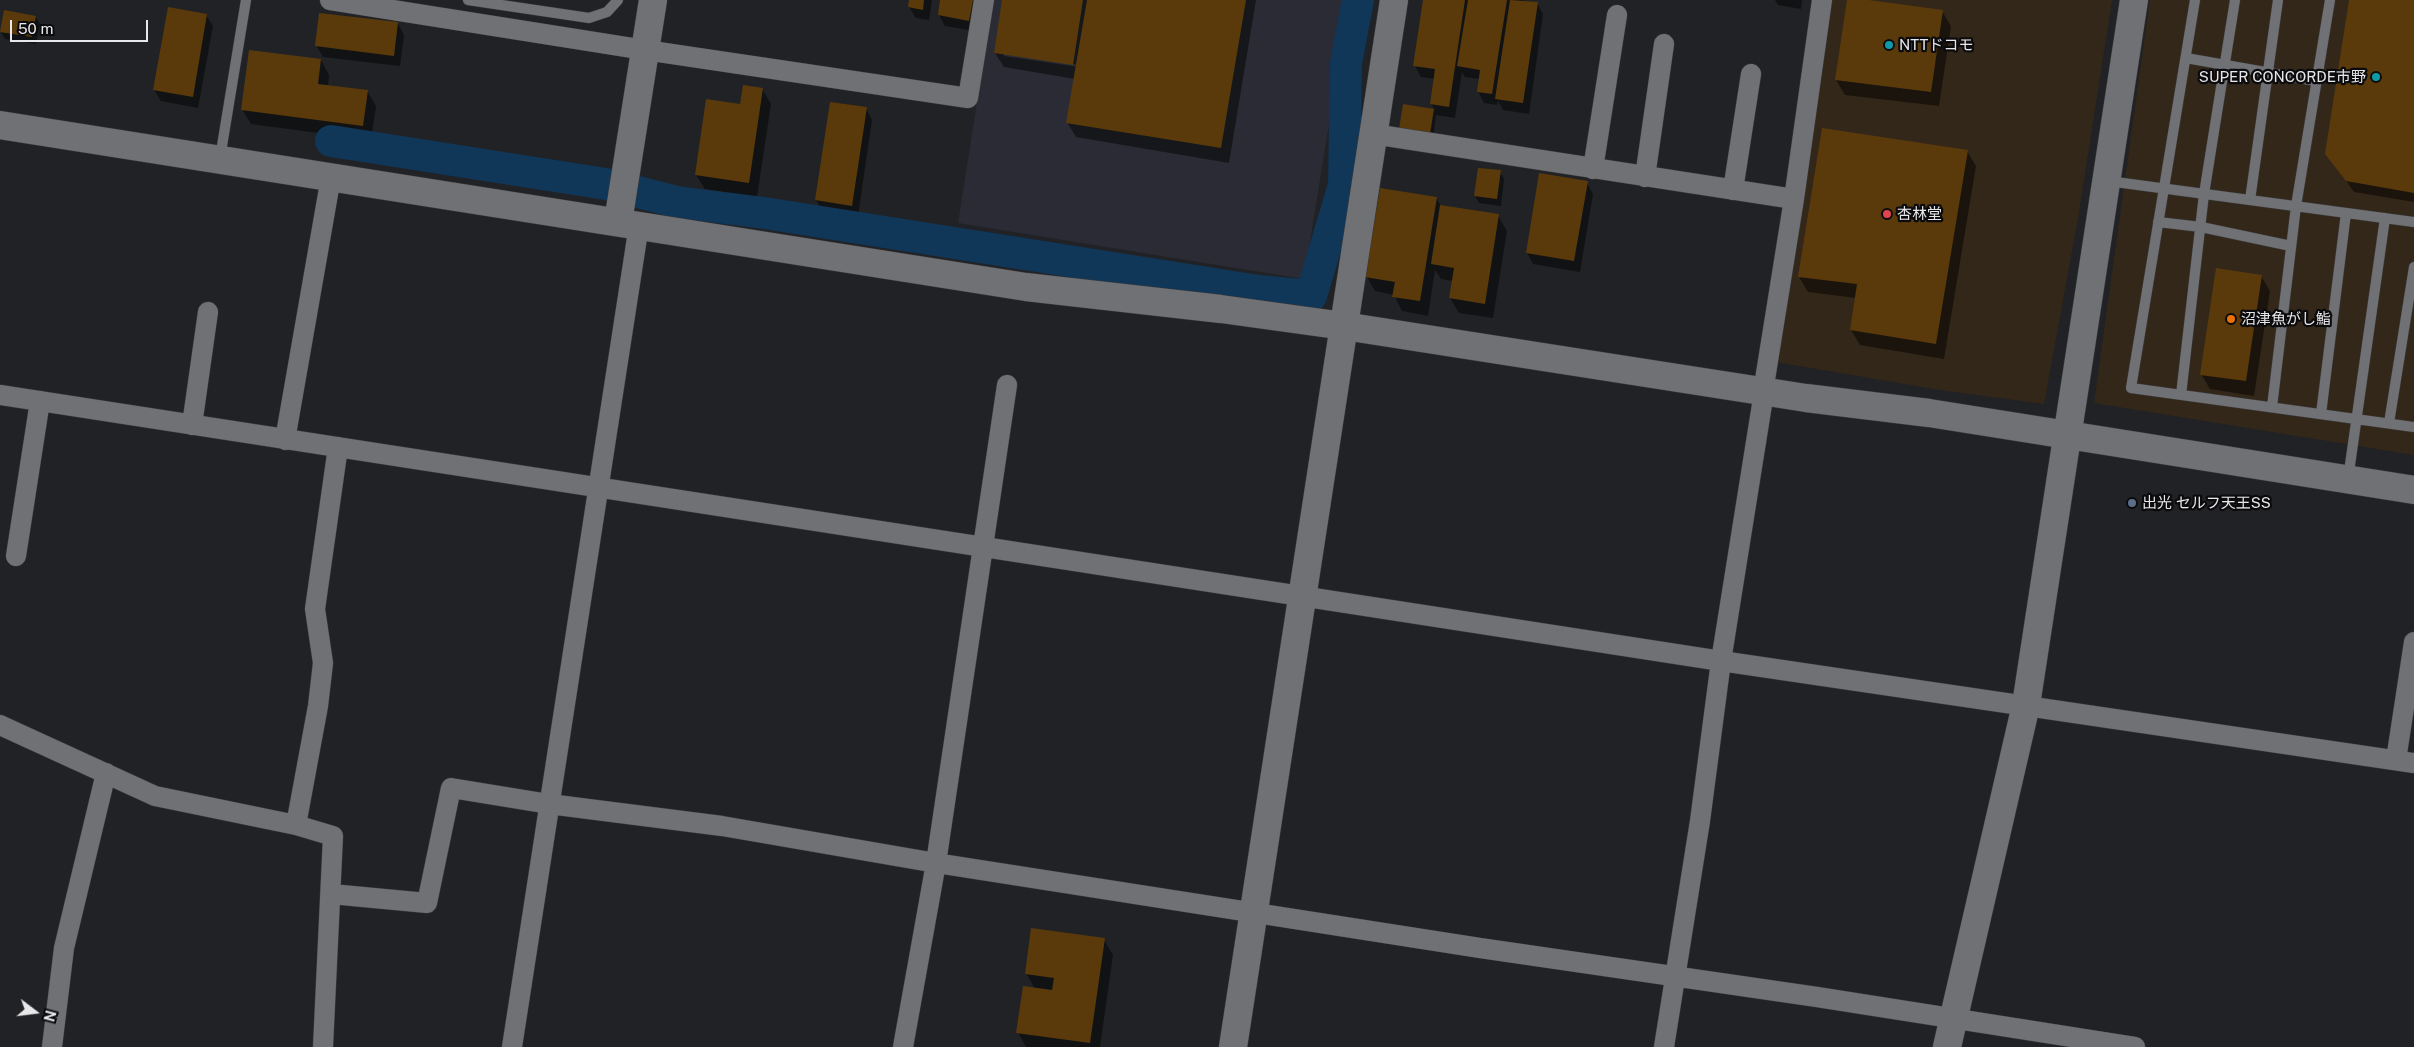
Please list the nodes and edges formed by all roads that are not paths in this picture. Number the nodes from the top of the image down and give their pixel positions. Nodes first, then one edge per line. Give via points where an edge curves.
1 (246, 0) edge
2 (330, 0) edge
3 (469, 0) edge
4 (618, 0) edge
5 (653, 0) edge
6 (984, 0) edge
7 (1394, 0) edge
8 (1822, 0) edge
9 (2134, 0) edge
10 (2195, 0) edge
11 (2234, 0) edge
12 (2278, 0) edge
13 (2330, 0) edge
14 (1618, 15) dead end
15 (1664, 44) dead end
16 (645, 50) junction
17 (2186, 58) junction
18 (2224, 65) junction
19 (2268, 71) junction
20 (1751, 74) dead end
21 (2316, 81) junction
22 (0, 125) edge
23 (1374, 134) junction
24 (219, 160) junction
25 (1593, 168) junction
26 (331, 177) junction
27 (1645, 177) junction
28 (2107, 181) junction
29 (2164, 189) junction
30 (1733, 190) junction
31 (2204, 194) junction
32 (1794, 199) junction
33 (2250, 200) junction
34 (626, 205) junction
35 (2296, 206) junction
36 (2346, 213) junction
37 (2385, 218) junction
38 (2158, 222) junction
39 (2414, 222) edge
40 (2201, 227) junction
41 (2291, 246) junction
42 (2414, 267) edge
43 (208, 312) dead end
44 (1344, 326) junction
45 (1764, 383) junction
46 (1007, 385) dead end
47 (0, 395) edge
48 (2181, 395) junction
49 (40, 401) junction
50 (2272, 407) junction
51 (2321, 414) junction
52 (2357, 419) junction
53 (2389, 423) junction
54 (192, 425) junction
55 (2414, 427) edge
56 (2068, 435) junction
57 (285, 440) junction
58 (338, 447) junction
59 (2348, 479) junction
60 (598, 487) junction
61 (2414, 490) edge
62 (983, 547) junction
63 (16, 556) dead end
64 (1302, 597) junction
65 (2414, 642) edge
66 (1721, 661) junction
67 (2026, 705) junction
68 (0, 724) edge
69 (2405, 761) edge
70 (106, 773) junction
71 (549, 804) junction
72 (296, 825) junction
73 (936, 863) junction
74 (331, 894) junction
75 (1254, 913) junction
76 (1676, 977) junction
77 (1954, 1019) junction
78 (52, 1047) edge
79 (323, 1047) edge
80 (512, 1047) edge
81 (903, 1047) edge
82 (1234, 1047) edge
83 (1664, 1047) edge
84 (1947, 1047) edge
85 (2135, 1047) edge

1 - 24 lane
2 - 16 street
3 - 4 lane via 589,18 607,12
5 - 16 street
6 - 16 street via 968,98
7 - 23 street
8 - 32 street
9 - 28 street
10 - 17 lane
11 - 18 lane
12 - 19 lane
13 - 21 lane
14 - 25 street
15 - 27 street
16 - 34 street
17 - 18 lane
17 - 29 lane
18 - 19 lane
18 - 31 lane
19 - 21 lane
19 - 33 lane
20 - 30 street
21 - 35 lane
22 - 24 street
23 - 25 street
23 - 44 street
24 - 26 street
25 - 27 street
26 - 34 street
26 - 57 street
27 - 30 street
28 - 29 lane
28 - 56 street
29 - 31 lane
29 - 38 lane
30 - 32 street
31 - 33 lane
31 - 40 lane
32 - 45 street
33 - 35 lane
34 - 44 street via 1026,287
34 - 60 street
35 - 36 lane
35 - 41 lane
36 - 37 lane
36 - 51 lane
37 - 39 lane
37 - 52 lane
38 - 40 lane
38 - 48 lane via 2131,388
40 - 41 lane
40 - 48 lane
41 - 50 lane
42 - 53 lane
43 - 54 street
44 - 45 street
44 - 64 street
45 - 56 street
45 - 66 street
46 - 62 street
47 - 49 street
48 - 50 lane
49 - 54 street
49 - 63 street
50 - 51 lane
51 - 52 lane
52 - 53 lane
52 - 59 lane
53 - 55 lane
54 - 57 street
56 - 59 street
56 - 67 street
57 - 58 street
58 - 60 street
58 - 72 street via 315,609 323,663
59 - 61 street
60 - 62 street
60 - 71 street
62 - 64 street
62 - 73 street
64 - 66 street
64 - 75 street
65 - 69 street
66 - 67 street
66 - 76 street
67 - 69 street
67 - 77 street
68 - 70 street
70 - 72 street via 155,796
70 - 78 street via 64,948
71 - 73 street via 722,826
71 - 74 street via 451,788 427,903
71 - 80 street
72 - 74 street via 333,836
73 - 75 street
73 - 81 street
74 - 79 street
75 - 76 street
75 - 82 street
76 - 77 street
76 - 83 street
77 - 84 street
77 - 85 street

